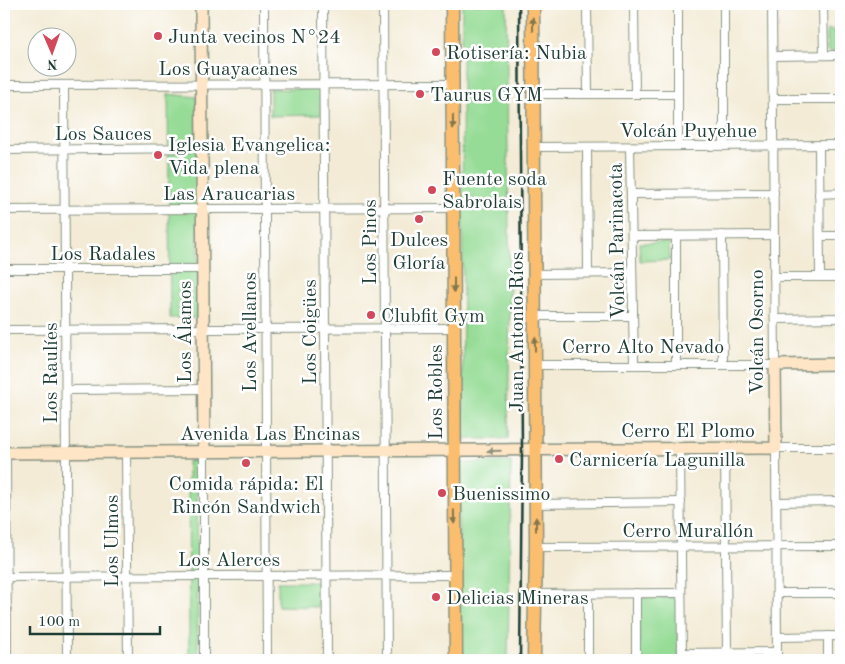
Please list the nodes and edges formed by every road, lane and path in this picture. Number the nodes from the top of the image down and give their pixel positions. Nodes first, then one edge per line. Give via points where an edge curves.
1 (201, 4) edge
2 (264, 4) edge
3 (323, 4) edge
4 (383, 4) edge
5 (452, 4) edge
6 (533, 4) edge
7 (587, 4) edge
8 (634, 4) edge
9 (678, 4) edge
10 (724, 4) edge
11 (772, 4) edge
12 (823, 4) edge
13 (841, 55) edge
14 (773, 56) junction
15 (824, 56) junction
16 (264, 84) junction
17 (323, 84) junction
18 (384, 84) junction
19 (452, 84) junction
20 (4, 85) edge
21 (64, 85) junction
22 (201, 85) junction
23 (534, 94) junction
24 (588, 94) junction
25 (635, 94) junction
26 (678, 94) junction
27 (773, 99) junction
28 (841, 99) edge
29 (678, 146) junction
30 (724, 146) junction
31 (773, 146) junction
32 (819, 146) junction
33 (841, 146) edge
34 (534, 147) junction
35 (587, 147) junction
36 (630, 147) junction
37 (202, 148) junction
38 (64, 149) junction
39 (4, 150) edge
40 (774, 193) junction
41 (631, 194) junction
42 (820, 194) junction
43 (841, 194) edge
44 (324, 208) junction
45 (385, 208) junction
46 (454, 208) junction
47 (202, 209) junction
48 (265, 209) junction
49 (4, 210) edge
50 (65, 210) junction
51 (722, 235) junction
52 (774, 235) junction
53 (632, 236) junction
54 (676, 236) junction
55 (820, 236) junction
56 (841, 236) edge
57 (203, 268) junction
58 (4, 269) edge
59 (65, 269) junction
60 (588, 273) junction
61 (632, 273) junction
62 (535, 274) junction
63 (774, 277) junction
64 (820, 277) junction
65 (841, 277) edge
66 (534, 316) junction
67 (633, 316) junction
68 (841, 318) edge
69 (775, 319) junction
70 (325, 328) junction
71 (386, 328) junction
72 (454, 328) junction
73 (203, 329) junction
74 (265, 329) junction
75 (4, 330) edge
76 (66, 330) junction
77 (841, 364) edge
78 (535, 365) junction
79 (634, 365) junction
80 (676, 365) junction
81 (723, 365) junction
82 (775, 365) junction
83 (204, 389) junction
84 (66, 390) junction
85 (776, 448) junction
86 (841, 448) edge
87 (680, 449) junction
88 (725, 449) junction
89 (536, 450) junction
90 (453, 451) junction
91 (66, 452) junction
92 (126, 452) junction
93 (204, 452) junction
94 (266, 452) junction
95 (326, 452) junction
96 (386, 452) junction
97 (5, 453) edge
98 (841, 501) edge
99 (681, 502) junction
100 (776, 502) junction
101 (536, 504) junction
102 (726, 546) junction
103 (776, 546) junction
104 (841, 546) edge
105 (536, 547) junction
106 (681, 547) junction
107 (326, 575) junction
108 (387, 575) junction
109 (455, 575) junction
110 (66, 576) junction
111 (127, 576) junction
112 (204, 576) junction
113 (266, 576) junction
114 (5, 577) edge
115 (681, 593) junction
116 (776, 593) junction
117 (841, 593) edge
118 (535, 594) junction
119 (588, 594) junction
120 (636, 594) junction
121 (828, 636) junction
122 (841, 636) edge
123 (777, 637) junction
124 (727, 652) junction
125 (682, 656) edge
126 (777, 656) edge
127 (7, 660) edge
128 (67, 660) edge
129 (128, 660) edge
130 (204, 660) edge
131 (267, 660) edge
132 (327, 660) edge
133 (388, 660) edge
134 (456, 660) edge
135 (534, 660) edge
136 (588, 660) edge
137 (636, 660) edge
138 (828, 660) edge

1 - 22 street, Los Álamos
2 - 16 street, Los Avellanos
3 - 17 street, Los Coigües
4 - 18 street, Los Pinos
5 - 19 main road, Los Robles
23 -> 6 main road, Juan Antonio Ríos
7 - 24 street
8 - 25 street
9 - 26 street
10 - 30 street
11 - 14 street, Volcán Osorno
12 - 15 street
13 - 15 street
14 - 15 street
14 - 27 street, Volcán Osorno
16 - 17 street, Los Guayacanes
16 - 22 street, Los Guayacanes
16 - 48 street, Los Avellanos
17 - 18 street, Los Guayacanes
17 - 44 street, Los Coigües
18 - 19 street, Los Guayacanes
18 - 45 street, Los Pinos
19 -> 46 main road, Los Robles
20 - 21 street, Los Guayacanes
21 - 22 street, Los Guayacanes
21 - 38 street, Los Raulíes
22 - 37 street, Los Álamos
23 - 24 street
23 - 34 main road, Juan Antonio Ríos
24 - 25 street
25 - 26 street
26 - 29 street
27 - 28 street
27 - 31 street, Volcán Osorno
29 - 30 street, Volcán Puyehue
29 - 36 street, Volcán Puyehue
30 - 31 street, Volcán Puyehue
31 - 32 street, Volcán Puyehue
31 - 40 street, Volcán Osorno
32 - 33 street, Volcán Puyehue
32 - 42 street
34 - 35 street, Volcán Puyehue
34 - 62 main road, Juan Antonio Ríos
35 - 36 street, Volcán Puyehue
35 - 60 street
36 - 41 street, Volcán Parinacota
37 - 38 street, Los Sauces
37 - 47 street, Los Álamos
38 - 39 street, Los Sauces
38 - 50 street, Los Raulíes
40 - 41 street
40 - 52 street, Volcán Osorno
41 - 53 street, Volcán Parinacota
42 - 43 street
42 - 55 street
44 - 45 street, Las Araucarias
44 - 48 street, Las Araucarias
44 - 70 street, Los Coigües
45 - 46 street, Las Araucarias
45 - 71 street, Los Pinos
46 -> 72 main road, Los Robles
47 - 48 street, Las Araucarias
47 - 50 street, Las Araucarias
47 - 57 street, Los Álamos
48 - 74 street, Los Avellanos
49 - 50 street, Las Araucarias
50 - 59 street, Los Raulíes
51 - 52 street
51 - 54 street
51 - 81 street
52 - 63 street, Volcán Osorno
53 - 54 street
53 - 61 street, Volcán Parinacota
54 - 80 street
55 - 56 street
55 - 64 street
57 - 59 street, Los Radales
57 - 73 street, Los Álamos
58 - 59 street, Los Radales
59 - 76 street, Los Raulíes
60 - 61 street
60 - 62 street
61 - 67 street, Volcán Parinacota
62 - 66 main road, Juan Antonio Ríos
63 - 64 street
63 - 69 street, Volcán Osorno
64 - 65 street
66 - 67 street
78 -> 66 main road, Juan Antonio Ríos
67 - 79 street, Volcán Parinacota
68 - 69 street
69 - 82 street, Volcán Osorno
70 - 71 street
70 - 74 street
70 - 95 street, Los Coigües
71 - 72 street
71 - 96 street, Los Pinos
72 - 90 main road, Los Robles
73 - 74 street
73 - 76 street
73 - 83 street, Los Álamos
74 - 94 street, Los Avellanos
75 - 76 street
76 - 84 street, Los Raulíes
77 - 82 street, Cerro Alto Nevado
78 - 79 street, Cerro Alto Nevado
78 - 89 main road, Juan Antonio Ríos
79 - 80 street, Cerro Alto Nevado
80 - 81 street, Cerro Alto Nevado
81 - 82 street, Cerro Alto Nevado
82 - 85 street, Volcán Osorno
83 - 84 street
83 - 93 street, Los Álamos
84 - 91 street, Los Raulíes
85 - 86 street, Cerro El Plomo
85 - 88 street, Cerro El Plomo
85 - 100 street, Volcán Osorno
87 - 88 street, Cerro El Plomo
87 - 89 street, Cerro El Plomo
87 - 99 street
88 - 102 street
89 -> 90 street, Avenida Las Encinas
89 - 101 main road, Juan Antonio Ríos
90 - 96 street, Avenida Las Encinas
90 -> 109 main road, Los Robles
91 - 92 street, Avenida Las Encinas
91 - 97 street, Avenida Las Encinas
91 - 110 street, Los Raulíes
92 - 93 street, Avenida Las Encinas
92 - 111 street, Los Ulmos
93 - 94 street, Avenida Las Encinas
93 - 112 street, Los Álamos
94 - 95 street, Avenida Las Encinas
94 - 113 street, Los Avellanos
95 - 96 street, Avenida Las Encinas
95 - 107 street, Los Coigües
96 - 108 street, Los Pinos
97 - 114 street
98 - 100 street
99 - 101 street
99 - 106 street
100 - 103 street, Volcán Osorno
105 -> 101 main road, Juan Antonio Ríos
102 - 103 street, Cerro Murallón
102 - 106 street, Cerro Murallón
102 - 124 street
103 - 104 street, Cerro Murallón
103 - 116 street, Volcán Osorno
105 - 106 street, Cerro Murallón
105 - 118 main road, Juan Antonio Ríos
106 - 115 street
107 - 108 street, Los Alerces
107 - 113 street, Los Alerces
107 - 132 street, Los Coigües
108 - 109 street, Los Alerces
108 - 133 street, Los Pinos
109 - 134 main road, Los Robles
110 - 111 street, Los Alerces
110 - 114 street, Los Alerces
110 - 128 street, Los Raulíes
111 - 112 street, Los Alerces
111 - 129 street, Los Ulmos
112 - 113 street, Los Alerces
112 - 130 street, Los Álamos
113 - 131 street, Los Avellanos
114 - 127 street
115 - 120 street
115 - 125 street
116 - 117 street
116 - 123 street, Volcán Osorno
118 - 119 street
118 - 135 main road, Juan Antonio Ríos
119 - 120 street
119 - 136 street
120 - 137 street
121 - 122 street
121 - 123 street
121 - 138 street
123 - 126 street, Volcán Osorno
124 - 125 street
124 - 126 street

